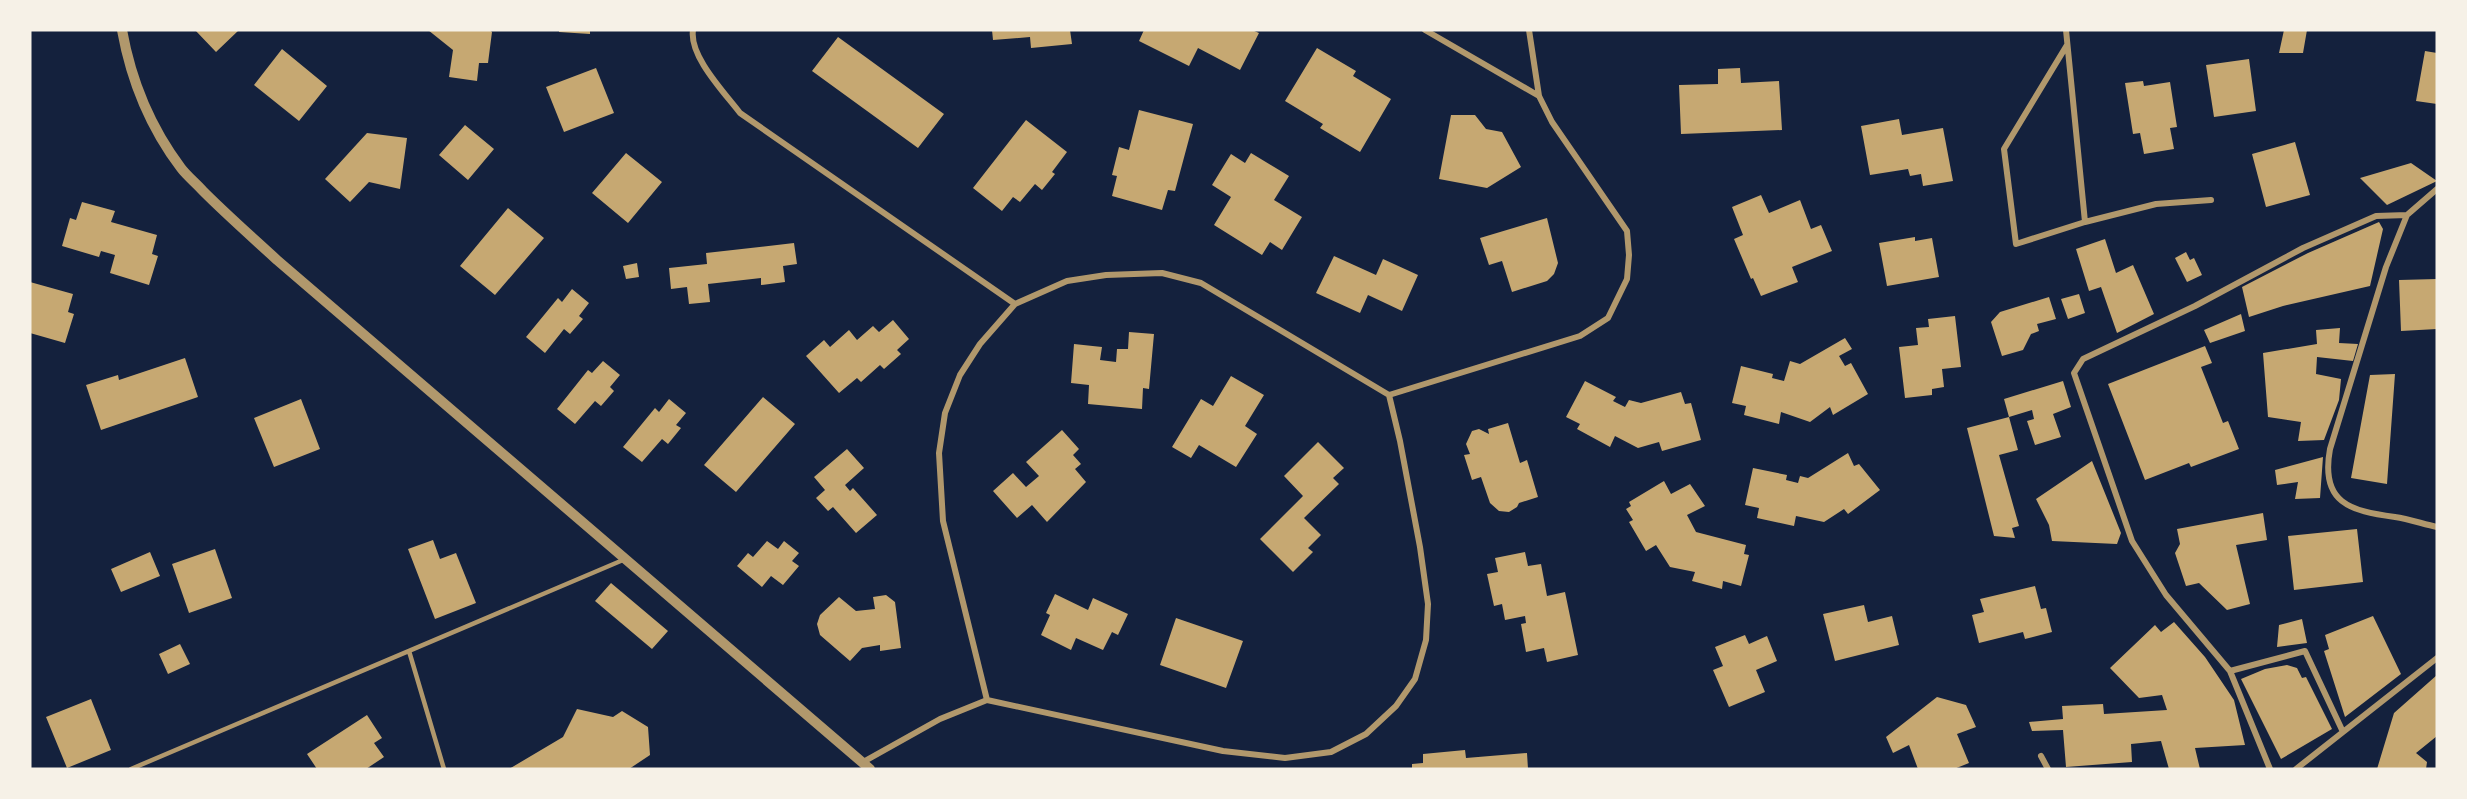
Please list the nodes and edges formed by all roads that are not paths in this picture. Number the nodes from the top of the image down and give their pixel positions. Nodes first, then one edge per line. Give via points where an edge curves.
1 (122, 30) edge
2 (693, 30) edge
3 (1425, 30) edge
4 (1529, 30) edge
5 (2066, 30) edge
6 (2067, 45) junction
7 (1539, 96) junction
8 (2437, 189) edge
9 (2211, 200) dead end
10 (2407, 215) junction
11 (2085, 222) junction
12 (1015, 303) junction
13 (1389, 395) junction
14 (2437, 527) edge
15 (626, 559) junction
16 (409, 651) junction
17 (2437, 658) edge
18 (2230, 671) junction
19 (987, 700) junction
20 (2343, 732) junction
21 (2041, 756) dead end
22 (867, 766) edge
23 (131, 769) edge
24 (444, 769) edge
25 (2048, 769) edge
26 (2270, 769) edge
27 (2296, 769) edge

1 - 15 street via 140,96 182,169 277,260
2 - 12 street via 691,41 709,73 740,112
3 - 7 street
4 - 7 street
5 - 6 street
6 - 11 street
6 - 11 street via 2004,149 2016,244
7 - 13 street via 1552,122 1627,231 1627,279 1618,300 1608,318 1580,336
8 - 10 street
9 - 11 street via 2156,204
10 - 14 street via 2386,267 2330,449 2328,476 2330,489 2354,509
10 - 18 street via 2376,216 2303,248 2195,306 2083,359 2074,373 2133,541 2166,595
12 - 13 street via 1068,281 1162,273 1201,283
12 - 19 street via 960,375 945,413 939,453 943,521
13 - 19 street via 1420,547 1428,604 1426,640 1415,679 1396,706 1366,734 1331,752 1286,759 1223,751
15 - 16 lane
15 - 22 street
16 - 23 lane
16 - 24 lane
17 - 20 street
18 - 20 street via 2306,651
18 - 26 street
19 - 22 street via 940,720
20 - 27 street
21 - 25 street

